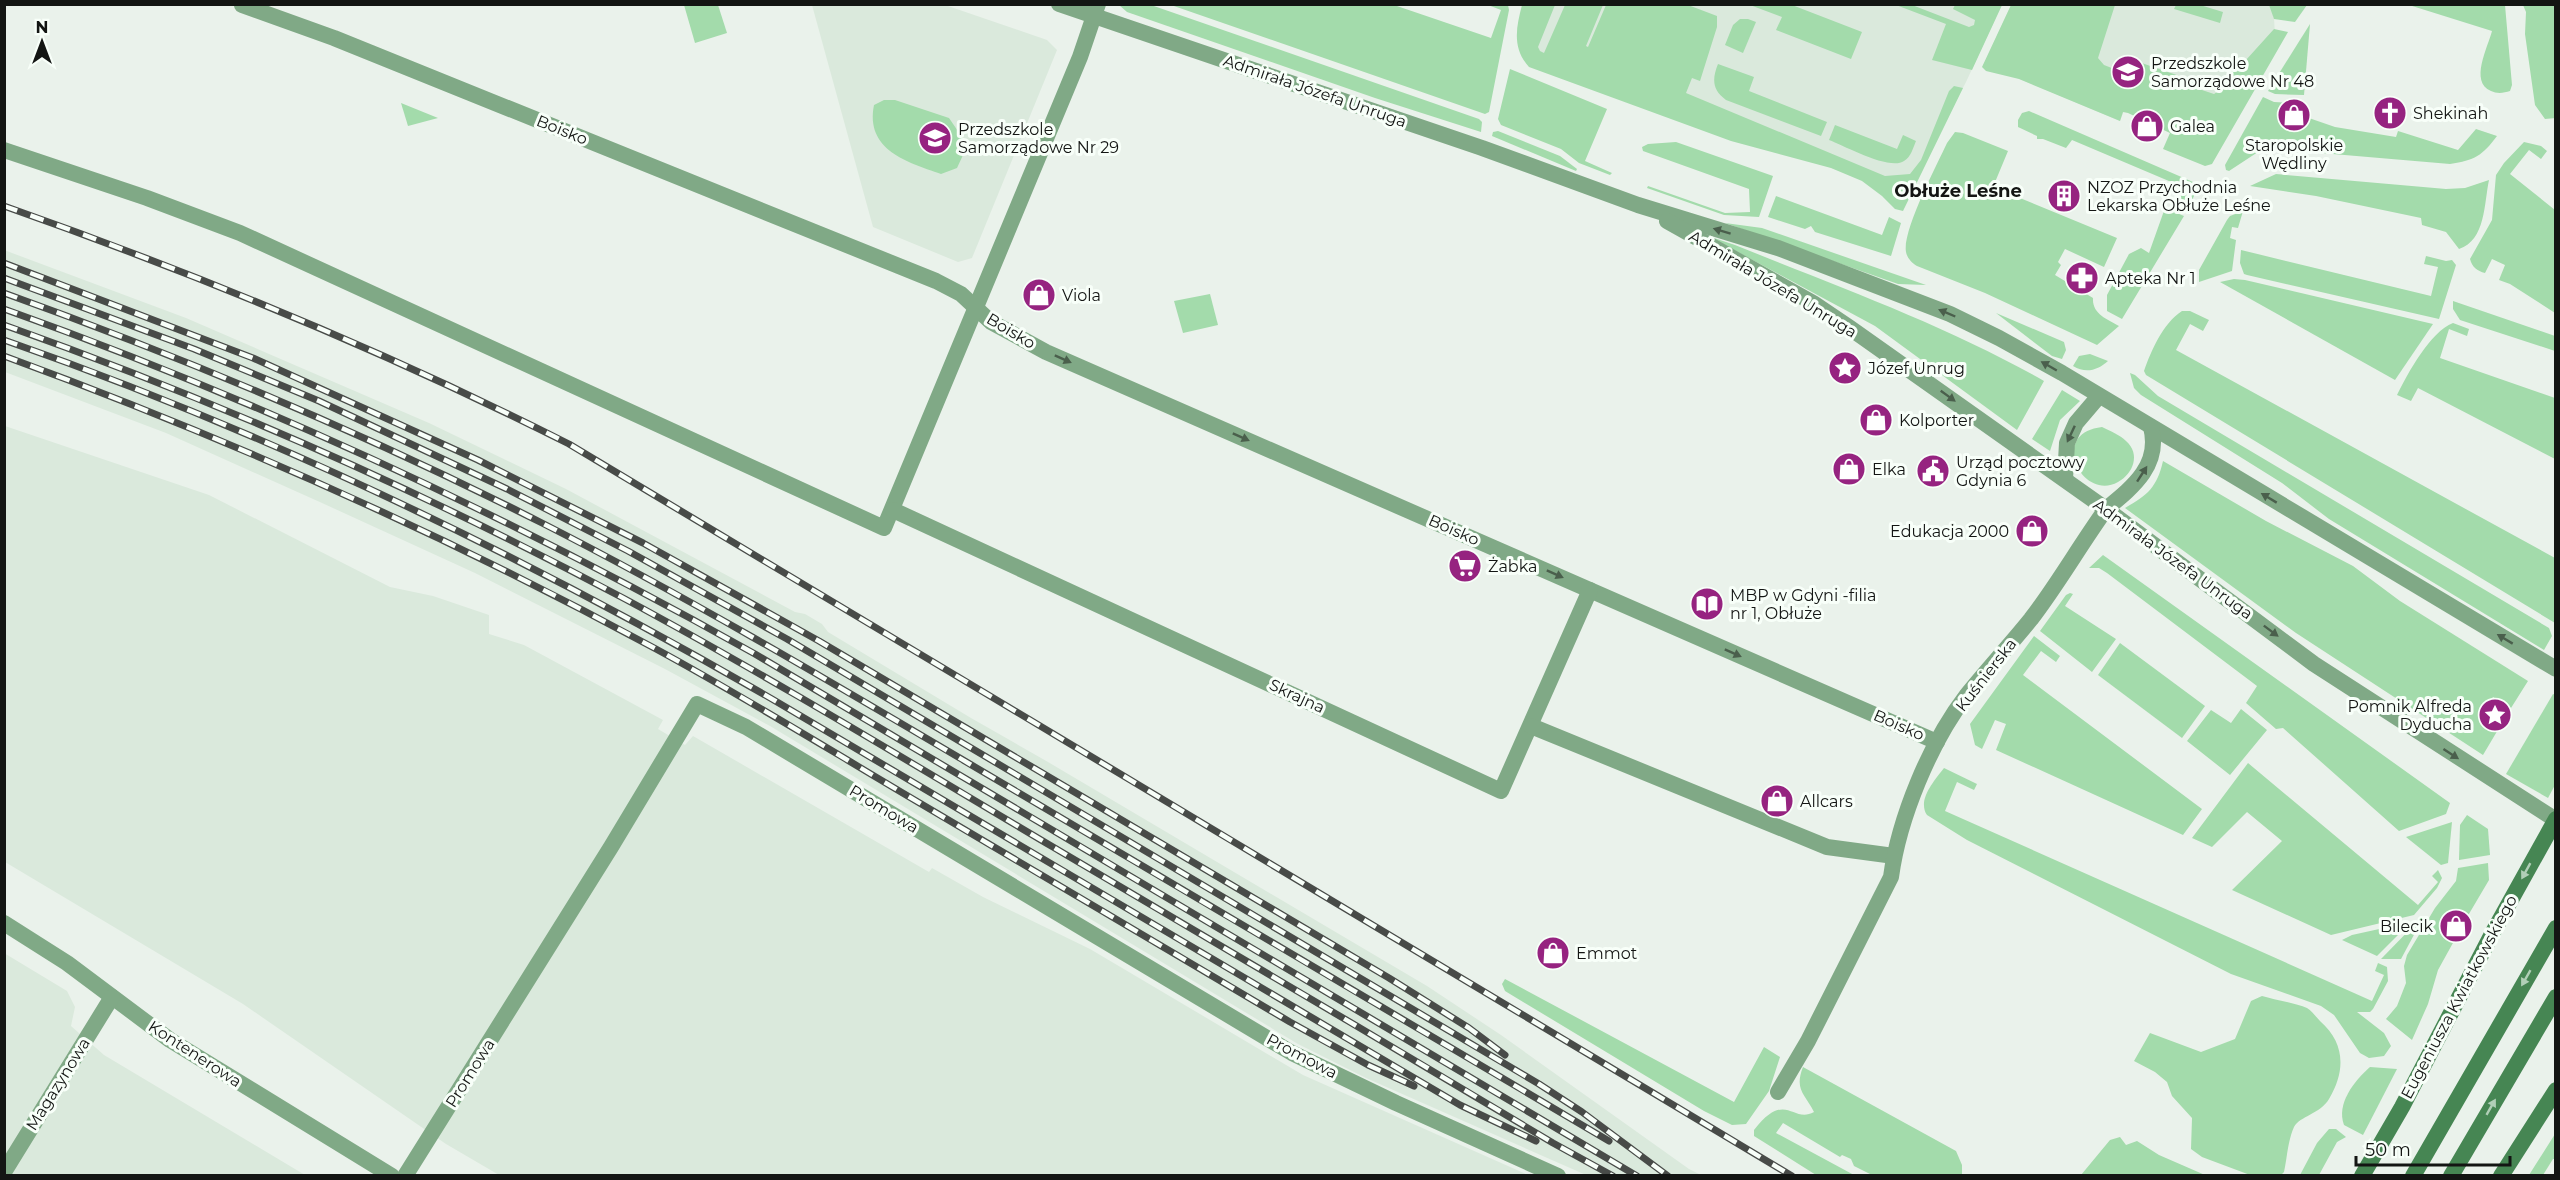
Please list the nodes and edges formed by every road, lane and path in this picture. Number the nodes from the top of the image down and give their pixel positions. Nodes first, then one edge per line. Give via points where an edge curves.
1 (242, 4) edge
2 (1059, 4) edge
3 (1096, 10) edge
4 (4, 150) edge
5 (1638, 205) junction
6 (977, 309) junction
7 (2099, 396) junction
8 (2151, 427) junction
9 (2064, 480) junction
10 (2106, 509) junction
11 (893, 510) junction
12 (1590, 590) junction
13 (2556, 669) edge
14 (1531, 726) junction
15 (1937, 742) junction
16 (2555, 820) edge
17 (1894, 856) junction
18 (4, 923) edge
19 (2556, 927) edge
20 (112, 997) junction
21 (2556, 998) edge
22 (2556, 1090) edge
23 (1778, 1092) dead end
24 (2402, 1107) junction
25 (4, 1172) edge
26 (392, 1176) edge
27 (405, 1176) edge
28 (1558, 1176) edge
29 (2362, 1176) edge
30 (2373, 1176) edge
31 (2413, 1176) edge
32 (2451, 1176) edge
33 (2501, 1176) edge

1 - 6 street, Boisko via 936,280 961,294
2 - 3 street, Admirała Józefa Unruga
3 - 5 street, Admirała Józefa Unruga
3 - 6 street, Boisko
4 - 11 street via 240,233 884,528
7 -> 5 street, Admirała Józefa Unruga via 2000,338 1950,314 1778,248
5 -> 9 street, Admirała Józefa Unruga via 1813,303
6 - 11 street
6 -> 12 street, Boisko via 990,322 1046,352
7 - 8 street, Admirała Józefa Unruga
7 -> 9 street via 2076,423 2067,442
10 -> 8 street via 2143,476 2151,459
13 -> 8 street, Admirała Józefa Unruga
9 - 10 street, Admirała Józefa Unruga
10 - 15 street, Kuśnierska via 2047,596 1965,698
10 -> 16 street, Admirała Józefa Unruga via 2314,664
11 - 14 street, Skrajna via 1502,791
12 - 14 street, Skrajna
12 -> 15 street, Boisko
14 - 17 street via 1827,847
15 - 17 street, Kuśnierska via 1905,816
16 -> 24 main road, Eugeniusza Kwiatkowskiego
17 - 23 street, Kuśnierska via 1891,877 1871,919
18 - 20 street, Kontenerowa
19 -> 31 main road
20 - 25 street, Magazynowa
20 - 26 street, Kontenerowa via 179,1046
32 -> 21 main road
22 - 33 main road
24 - 29 main road, Eugeniusza Kwiatkowskiego
24 - 30 main road
27 - 28 street, Promowa via 697,704 746,727 1292,1053

